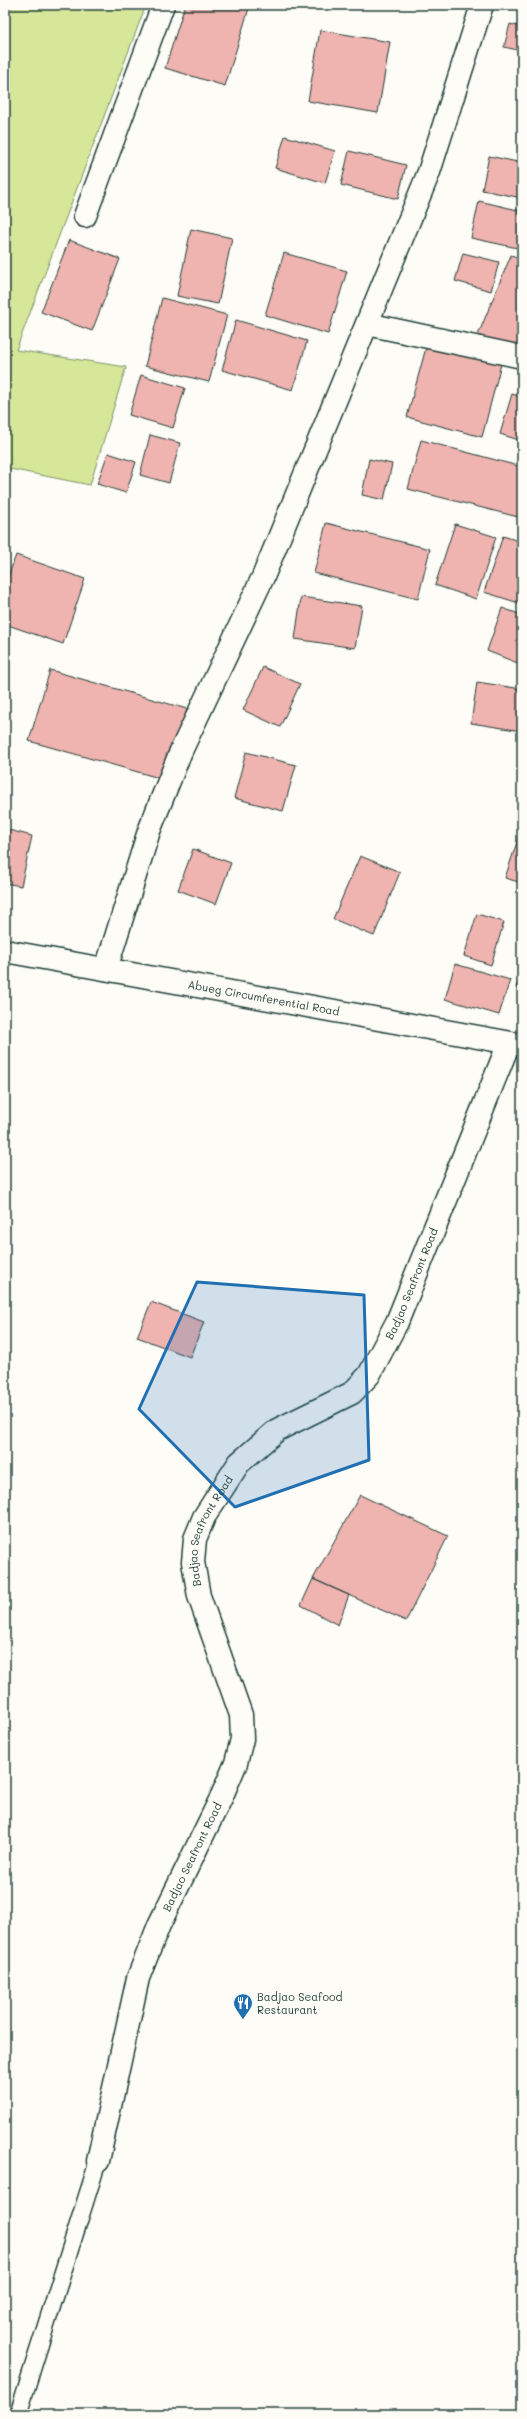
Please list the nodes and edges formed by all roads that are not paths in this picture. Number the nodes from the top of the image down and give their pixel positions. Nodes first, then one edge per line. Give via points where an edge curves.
1 (163, 5) edge
2 (482, 5) edge
3 (85, 216) dead end
4 (367, 324) junction
5 (522, 357) edge
6 (5, 951) edge
7 (106, 969) junction
8 (516, 1044) edge
9 (98, 2161) joint
10 (18, 2414) edge

1 - 3 street
2 - 4 street via 435,157
4 - 5 street
4 - 7 street via 263,577 181,751 149,830
6 - 7 street, Abueg Circumferential Road
7 - 8 street, Abueg Circumferential Road
8 - 9 street, Badjao Seafront Road via 397,1322 369,1375 352,1393 277,1430 239,1463 204,1517 195,1539 193,1562 199,1596 241,1715 242,1739 236,1763 222,1798 159,1925 138,1978
9 - 10 lane

